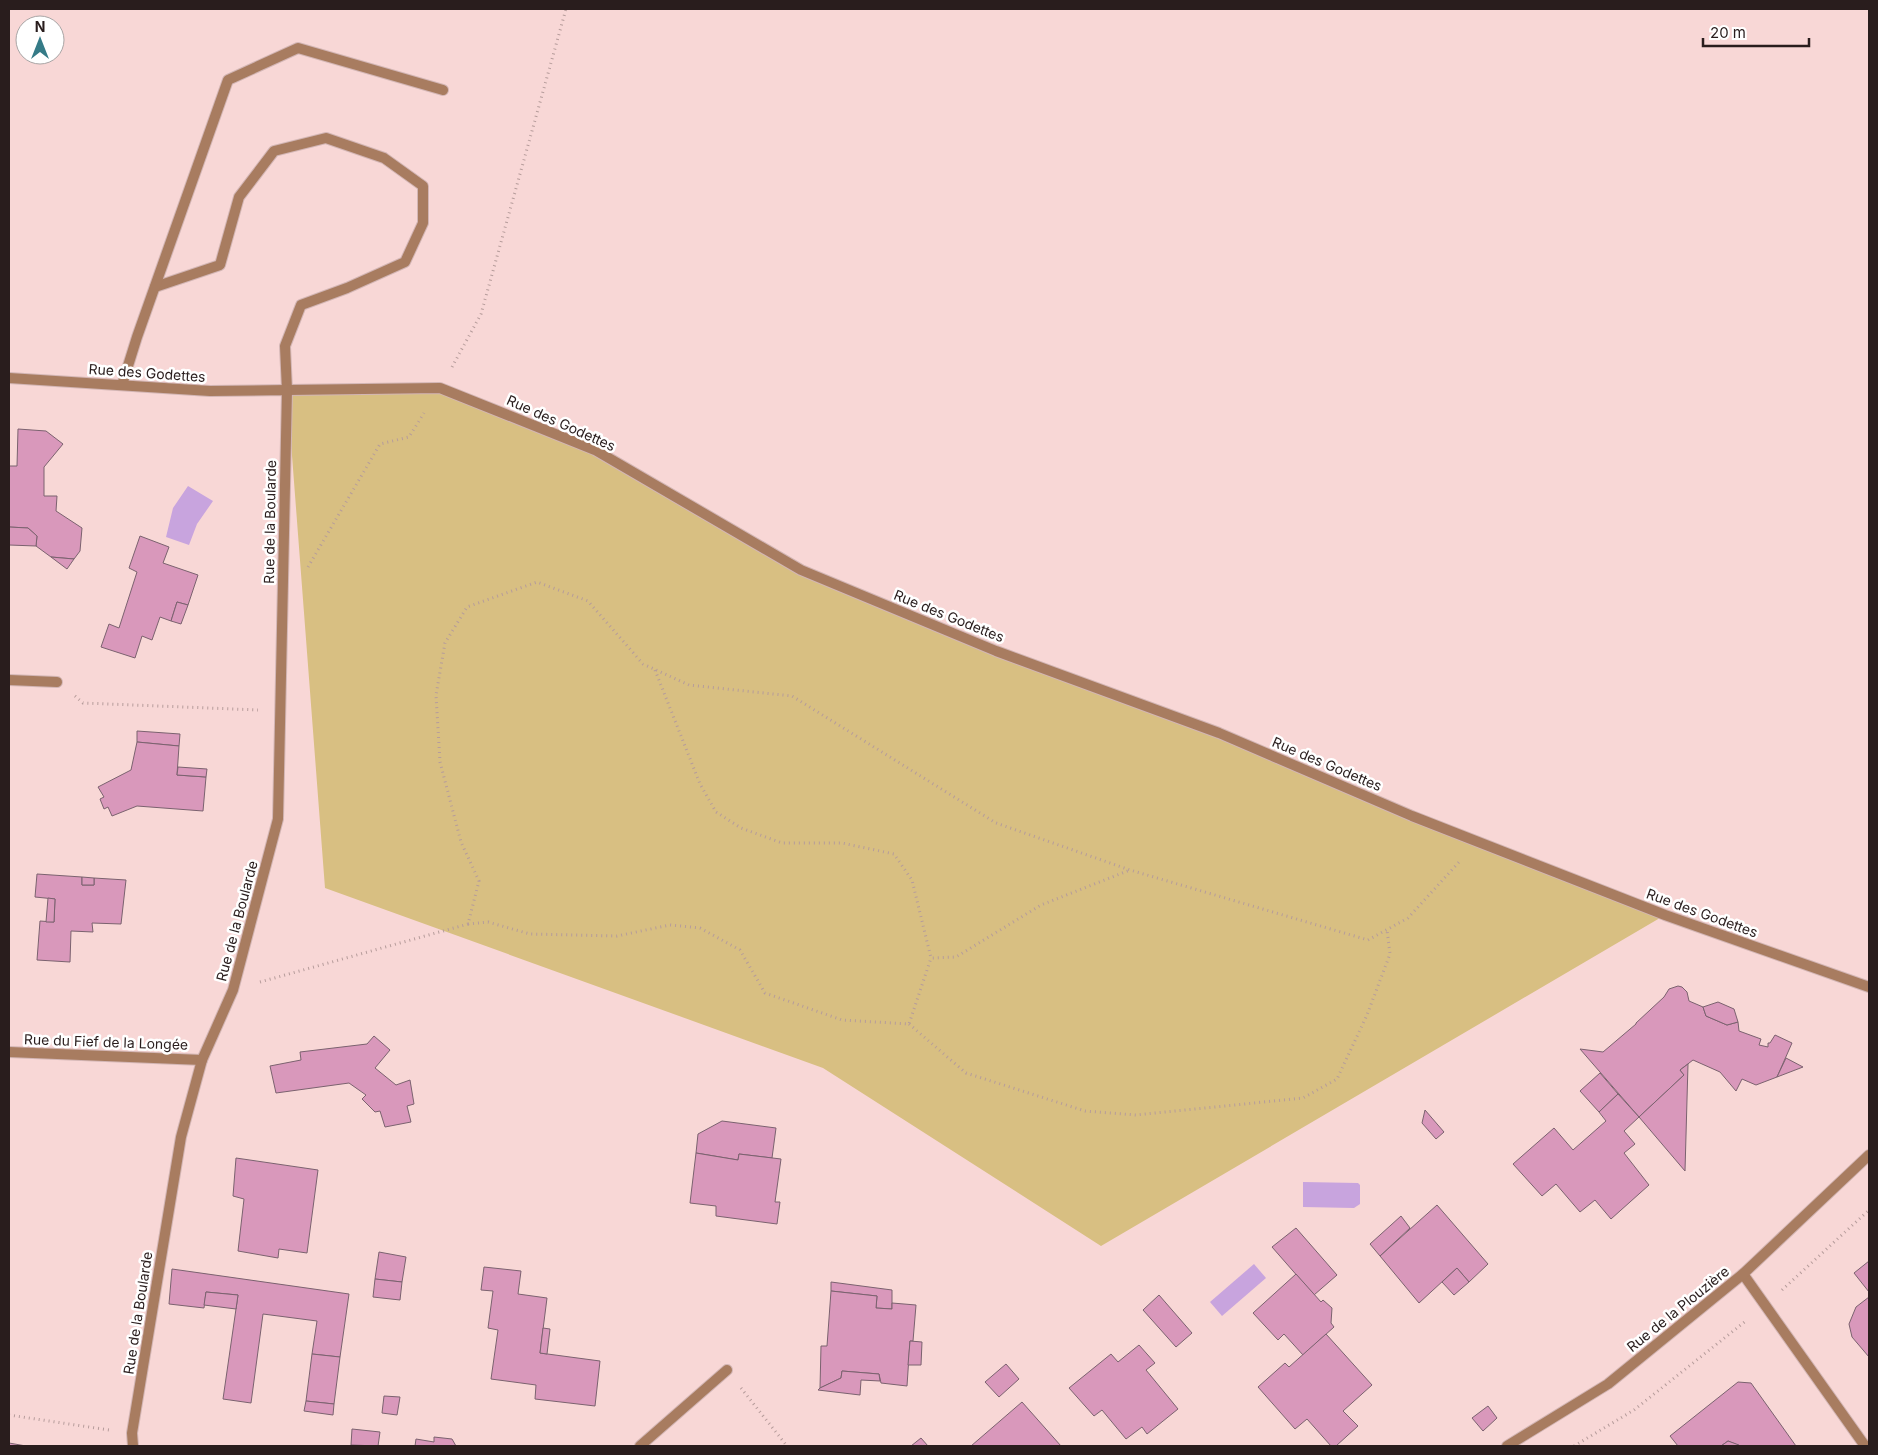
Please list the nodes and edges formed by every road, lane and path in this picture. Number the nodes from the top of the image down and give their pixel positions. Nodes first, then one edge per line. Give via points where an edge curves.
1 (566, 9) edge
2 (443, 90) dead end
3 (155, 287) junction
4 (9, 378) edge
5 (122, 385) junction
6 (440, 388) junction
7 (287, 390) junction
8 (655, 670) junction
9 (9, 680) edge
10 (57, 682) joint
11 (280, 711) junction
12 (1478, 842) junction
13 (1130, 870) junction
14 (468, 924) junction
15 (1387, 930) junction
16 (931, 958) junction
17 (1869, 987) edge
18 (233, 990) junction
19 (909, 1024) junction
20 (9, 1052) edge
21 (202, 1060) junction
22 (1869, 1154) edge
23 (1869, 1162) edge
24 (1850, 1173) junction
25 (1869, 1210) edge
26 (1743, 1274) junction
27 (1766, 1305) junction
28 (727, 1370) joint
29 (9, 1415) edge
30 (132, 1433) junction
31 (133, 1446) edge
32 (640, 1446) edge
33 (787, 1446) edge
34 (1506, 1446) edge
35 (1574, 1446) edge
36 (1865, 1446) edge

1 - 6 path via 481,314
2 - 3 street via 298,48 228,80
3 - 5 street
3 - 7 street, Rue de la Boularde via 220,265 239,198 274,151 326,138 384,158 423,186 423,223 405,262 302,305 285,346
4 - 5 street, Rue des Godettes
5 - 7 street, Rue des Godettes via 210,391
6 - 7 street, Rue des Godettes
6 - 12 street, Rue des Godettes via 595,450 801,570 996,651 1219,733
7 - 11 street, Rue de la Boularde
8 - 13 path via 689,685 792,696 996,823
8 - 14 path via 643,664 588,601 537,582 467,606 444,643 436,695 440,762 461,842 479,881
8 - 16 path via 700,784 716,812 741,828 782,843 842,843 894,854 912,880
9 - 10 street
10 - 11 path via 82,703
11 - 18 street, Rue de la Boularde via 278,819
12 - 15 path via 1408,918
12 - 17 street, Rue des Godettes via 1665,915
13 - 15 path via 1368,940
13 - 16 path via 1041,905 956,957
14 - 18 path
14 - 19 path via 488,922 530,934 617,936 670,925 700,928 740,950 765,993 842,1020
15 - 19 path via 1390,954 1367,1015 1337,1079 1303,1098 1136,1115 1084,1111 966,1074
16 - 19 path
18 - 21 street, Rue de la Boularde
20 - 21 street, Rue du Fief de la Longée
21 - 30 street, Rue de la Boularde via 180,1137
22 - 24 street, Rue de la Plouzière
23 - 24 street, Rue de la Plouzière
24 - 26 street, Rue de la Plouzière
25 - 27 path
26 - 27 street
26 - 34 street, Rue de la Plouzière via 1608,1384
27 - 35 path via 1634,1410
27 - 36 street
28 - 32 street
28 - 33 path
29 - 30 path
30 - 31 street, Rue de la Boularde

